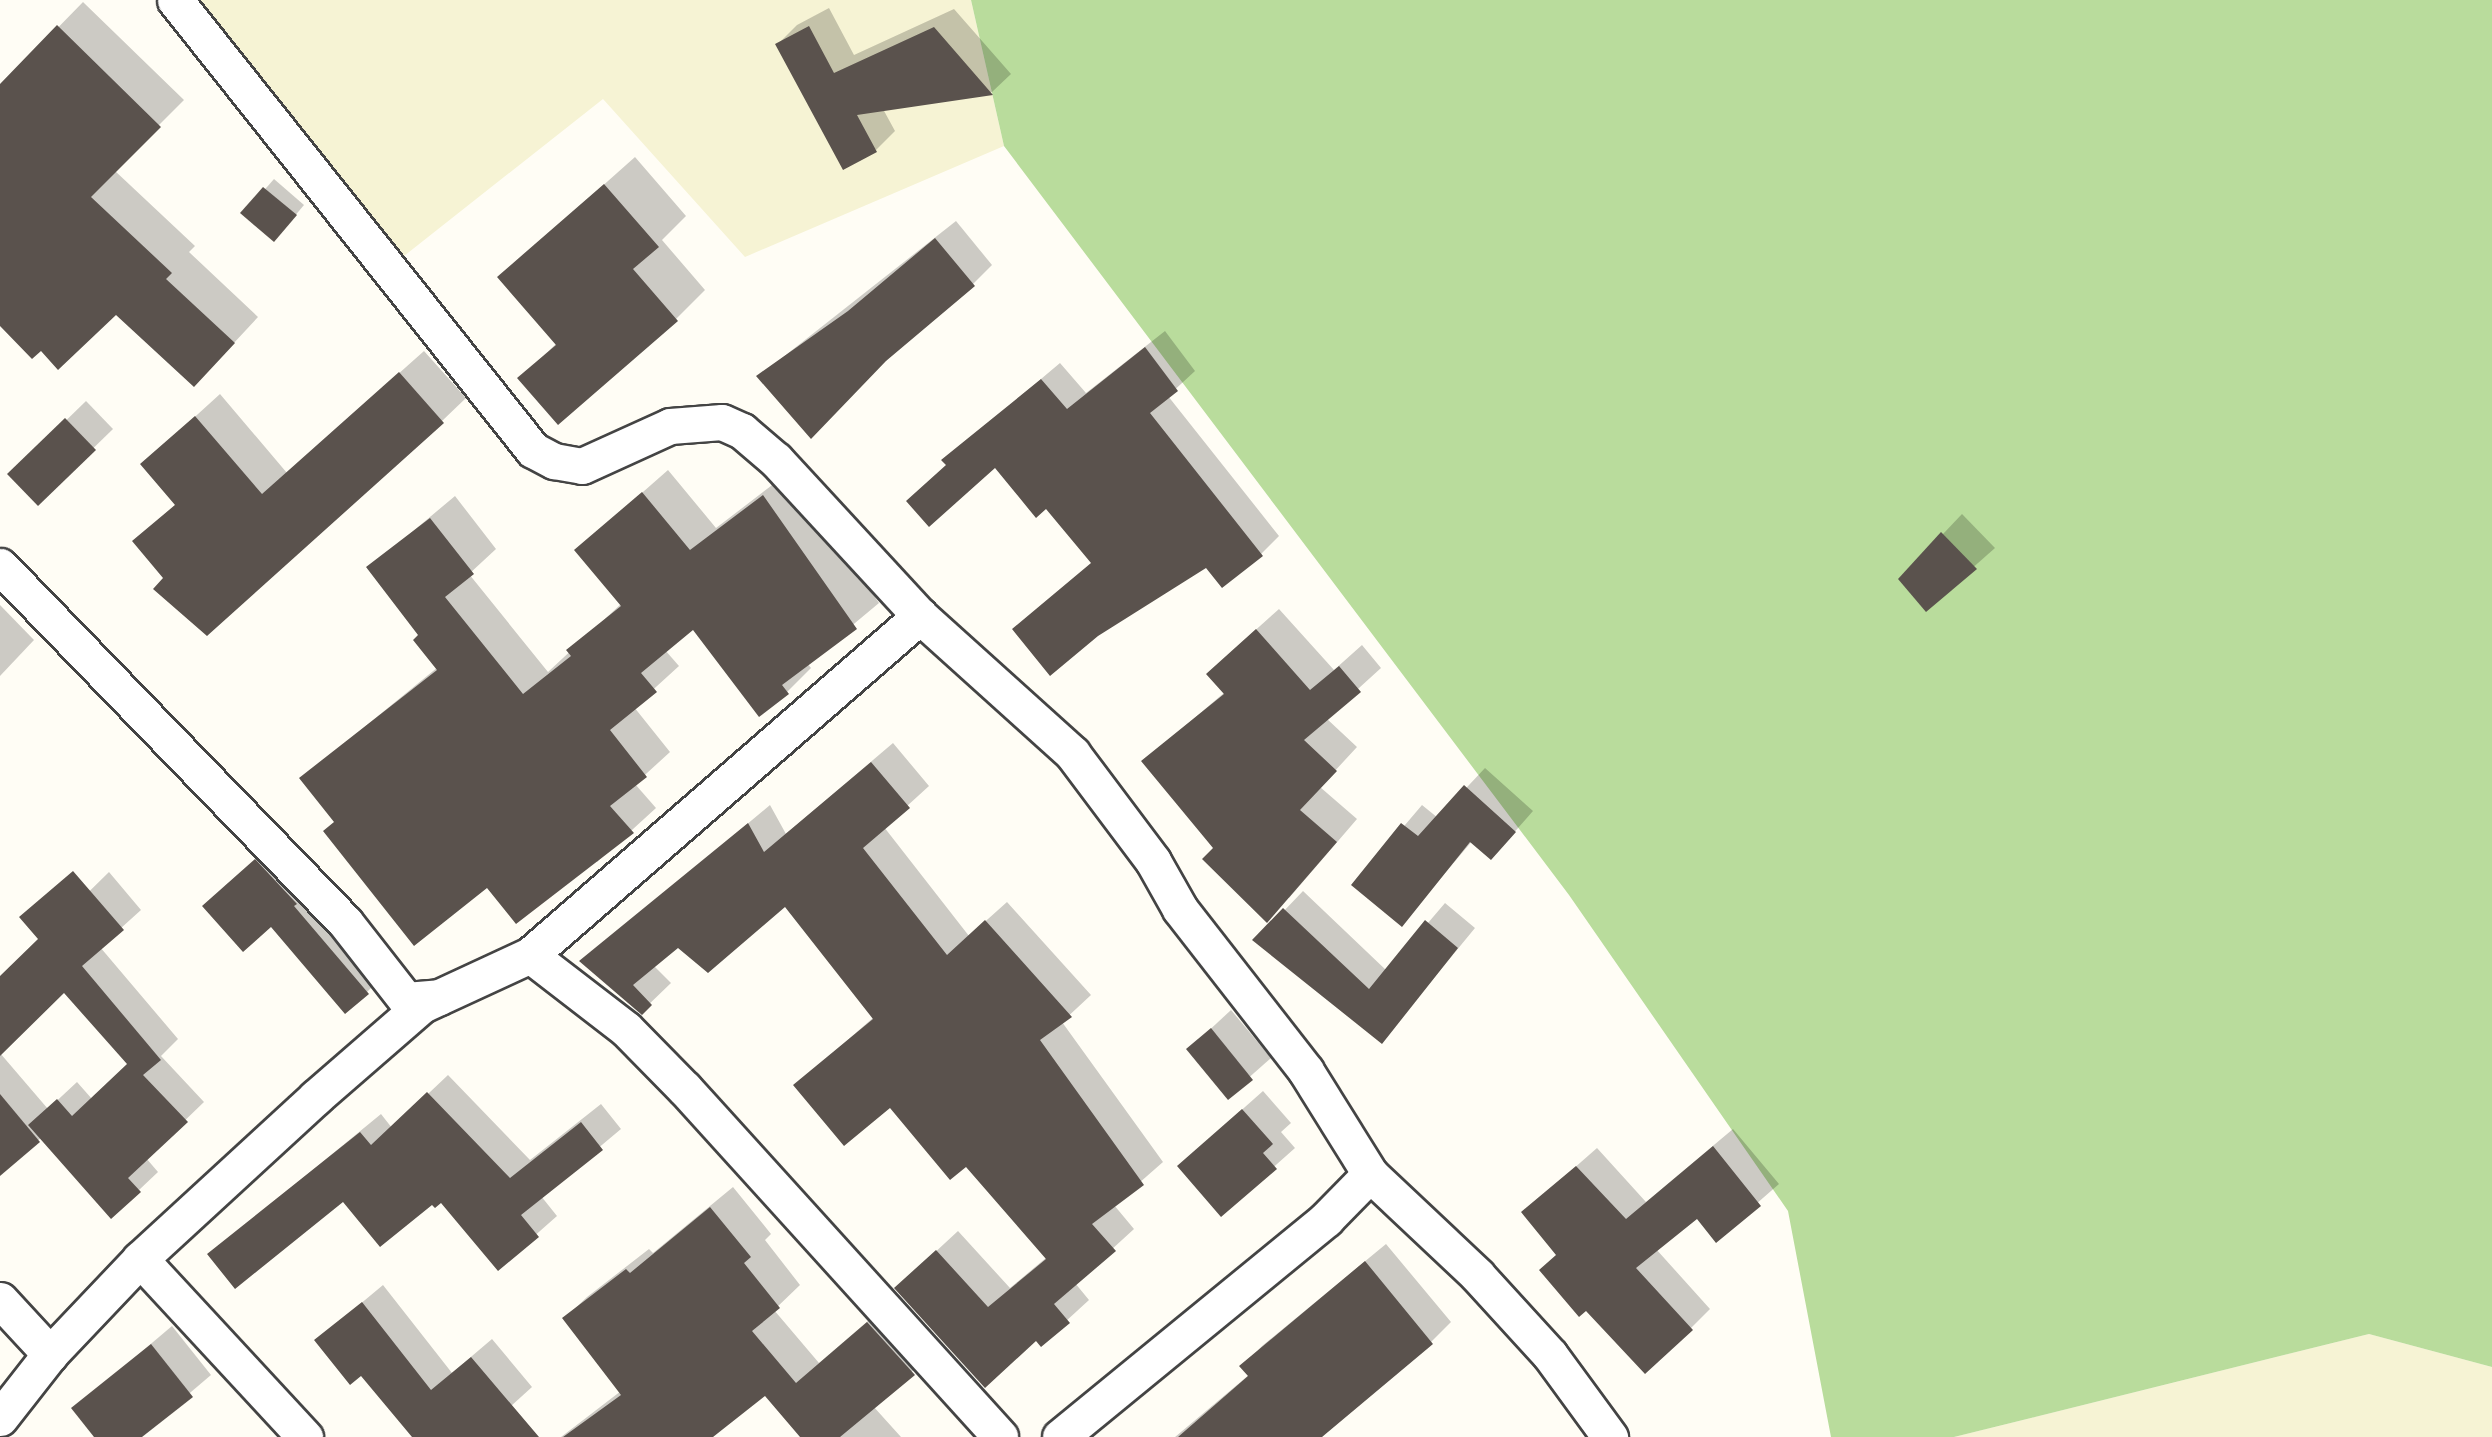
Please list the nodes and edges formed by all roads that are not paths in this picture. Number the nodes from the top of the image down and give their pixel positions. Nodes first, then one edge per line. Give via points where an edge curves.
1 (175, 0) edge
2 (0, 566) edge
3 (920, 616) junction
4 (530, 955) junction
5 (438, 996) junction
6 (1370, 1174) junction
7 (140, 1259) junction
8 (0, 1300) edge
9 (50, 1354) junction
10 (0, 1418) edge
11 (305, 1437) edge
12 (1000, 1437) edge
13 (1060, 1437) edge
14 (1610, 1437) edge

1 - 3 street via 533,450 582,466 670,426 722,422 776,460
2 - 5 street via 345,922 406,1000
3 - 4 street
3 - 6 street via 1072,754 1180,909 1306,1070
4 - 5 street
4 - 12 street via 626,1029 685,1088
5 - 7 street via 316,1097
6 - 13 street via 1326,1219
6 - 14 street via 1501,1302
7 - 9 street
7 - 11 street
8 - 9 street
9 - 10 street

